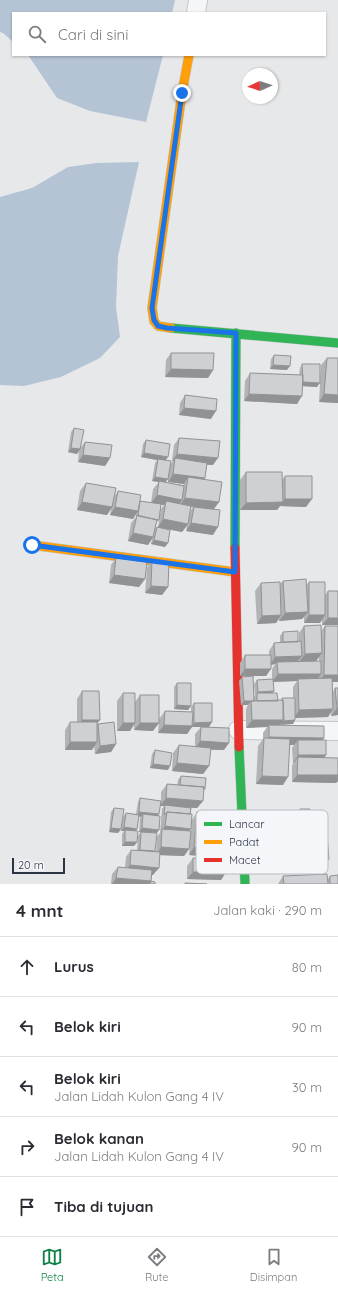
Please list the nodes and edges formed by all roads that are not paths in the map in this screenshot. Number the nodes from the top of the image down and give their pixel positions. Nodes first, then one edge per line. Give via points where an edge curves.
1 (198, 0) edge
2 (196, 12) edge
3 (189, 56) edge
4 (236, 333) junction
5 (338, 343) edge
6 (32, 545) dead end
7 (235, 572) junction
8 (238, 730) junction
9 (338, 731) edge
10 (242, 810) edge
11 (245, 874) edge
12 (245, 884) edge

1 - 2 street
3 - 4 street via 152,308 154,320 158,326 167,328
4 - 5 street
4 - 7 street
6 - 7 street
7 - 8 street
8 - 9 street
8 - 10 street
11 - 12 street

